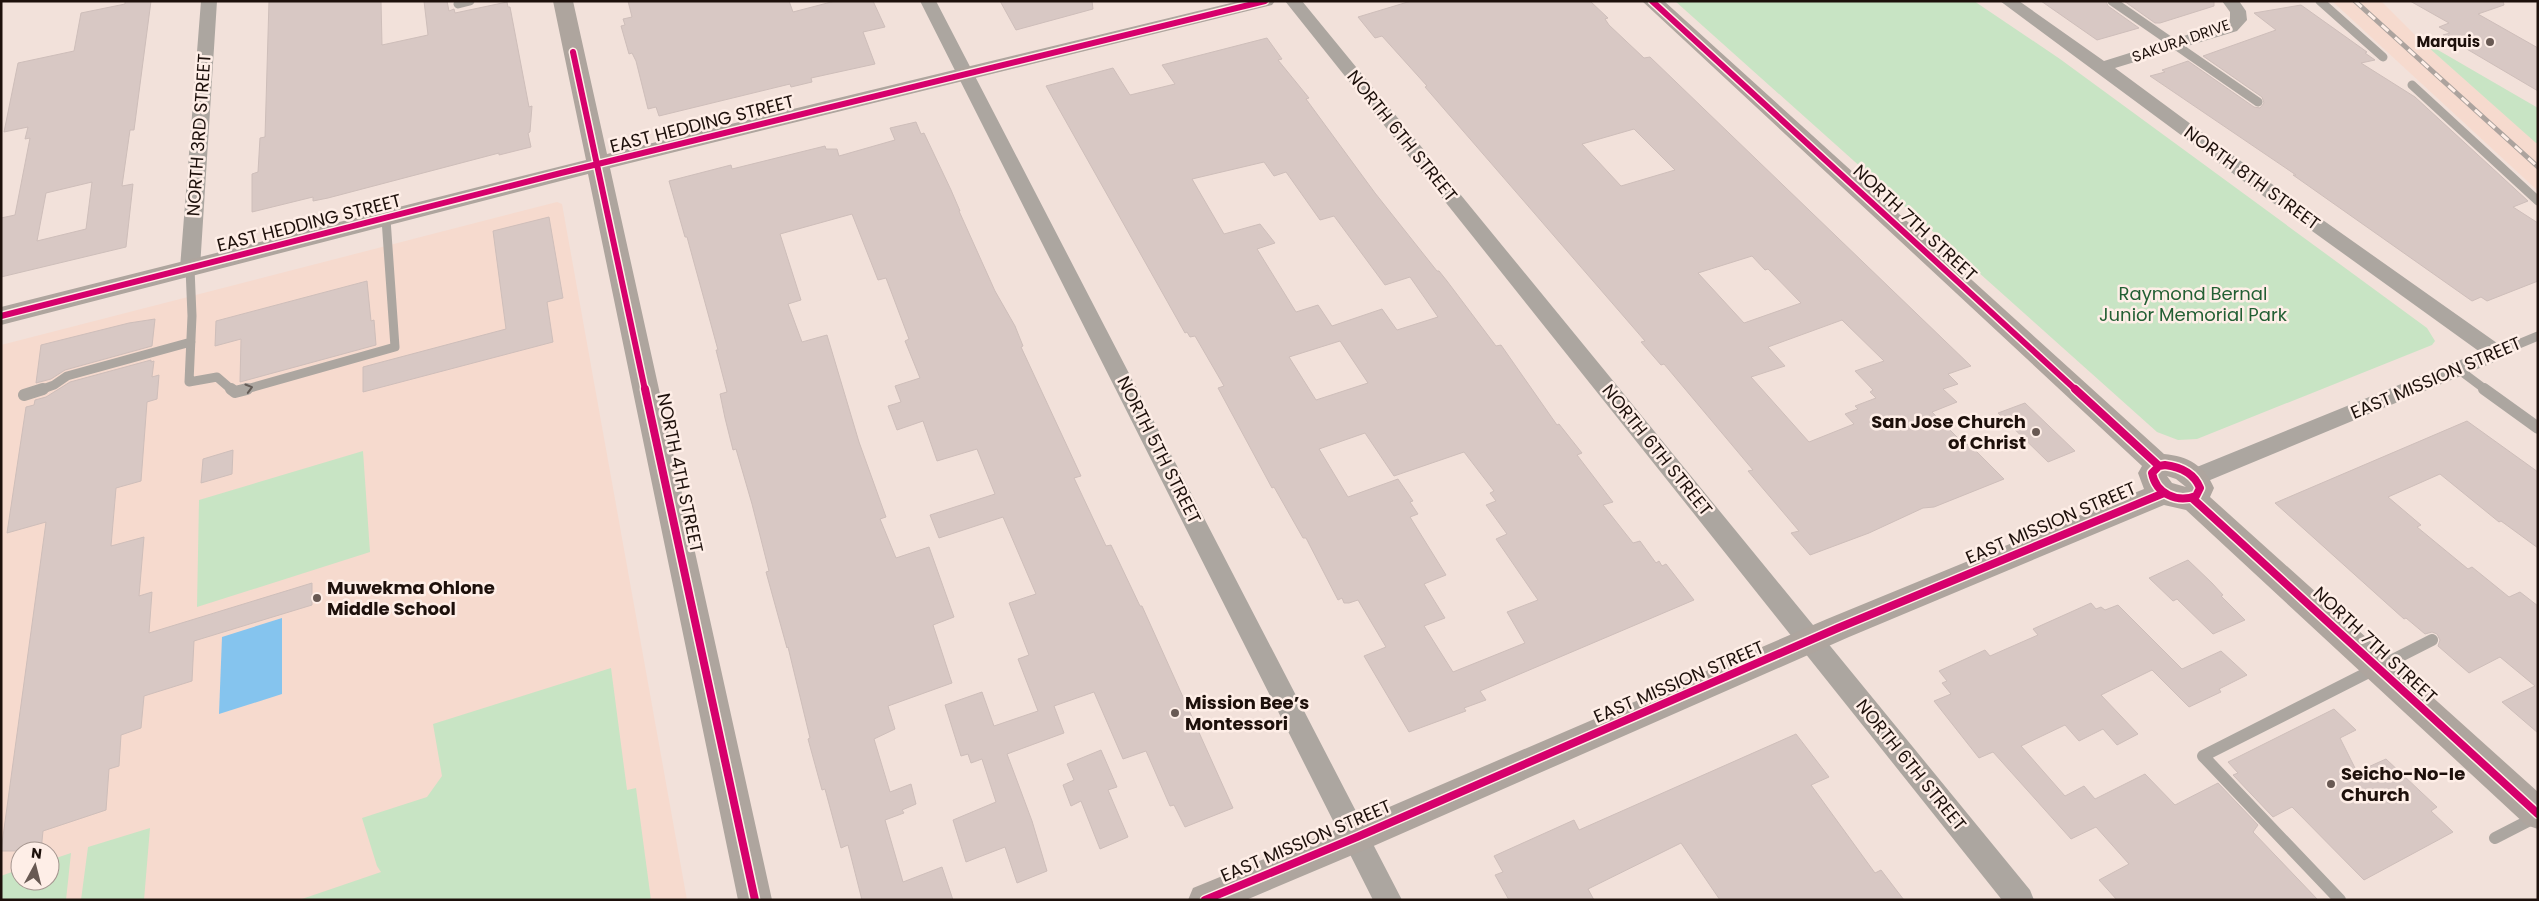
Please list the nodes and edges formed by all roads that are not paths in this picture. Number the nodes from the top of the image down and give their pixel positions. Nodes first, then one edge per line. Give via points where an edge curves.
1 (209, 1) edge
2 (470, 1) edge
3 (563, 1) edge
4 (928, 1) edge
5 (1265, 1) edge
6 (1293, 1) edge
7 (1652, 1) edge
8 (2008, 1) edge
9 (2112, 1) edge
10 (2320, 1) edge
11 (2233, 2) edge
12 (458, 4) dead end
13 (2174, 44) junction
14 (2383, 57) dead end
15 (2102, 67) junction
16 (966, 74) junction
17 (2412, 85) dead end
18 (2258, 102) dead end
19 (598, 164) junction
20 (2538, 201) edge
21 (386, 219) junction
22 (190, 268) junction
23 (1, 316) edge
24 (2538, 336) edge
25 (191, 342) junction
26 (2497, 353) junction
27 (2458, 369) junction
28 (24, 395) dead end
29 (2538, 428) edge
30 (2177, 484) junction
31 (2432, 640) dead end
32 (1812, 641) junction
33 (2378, 668) junction
34 (2538, 815) edge
35 (1357, 837) junction
36 (2495, 838) dead end
37 (755, 900) edge
38 (1205, 900) edge
39 (1388, 900) edge
40 (2020, 900) edge
41 (2340, 900) edge

1 - 22 street, NORTH 3RD STREET
2 - 12 lane
3 - 19 main road, NORTH 4TH STREET
4 - 16 street, NORTH 5TH STREET
5 - 16 main road, EAST HEDDING STREET
6 - 32 street, NORTH 6TH STREET
7 - 30 main road, NORTH 7TH STREET
8 - 15 street, NORTH 8TH STREET
9 - 13 lane
10 - 14 lane
11 - 13 street, SAKURA DRIVE via 2239,20 2231,27
13 - 15 street, SAKURA DRIVE
13 - 18 lane
15 - 26 street, NORTH 8TH STREET via 2269,192
16 - 19 main road, EAST HEDDING STREET
16 - 35 street, NORTH 5TH STREET
17 - 20 lane
19 - 21 main road, EAST HEDDING STREET
19 - 37 main road, NORTH 4TH STREET
21 - 22 main road, EAST HEDDING STREET
25 -> 21 lane via 189,382 217,377 236,392 395,346
22 - 23 main road, EAST HEDDING STREET
22 - 25 lane
24 - 26 lane, EAST MISSION STREET
25 - 28 lane via 67,376 54,385
26 - 27 street, EAST MISSION STREET
27 - 29 lane
27 - 30 street, EAST MISSION STREET
30 - 32 main road, EAST MISSION STREET
30 - 33 main road, NORTH 7TH STREET
31 - 33 lane
32 - 35 main road, EAST MISSION STREET
32 - 40 street, NORTH 6TH STREET
33 - 34 main road, NORTH 7TH STREET
33 - 41 lane via 2203,756
34 - 36 lane
35 - 38 main road, EAST MISSION STREET
35 - 39 street, NORTH 5TH STREET

